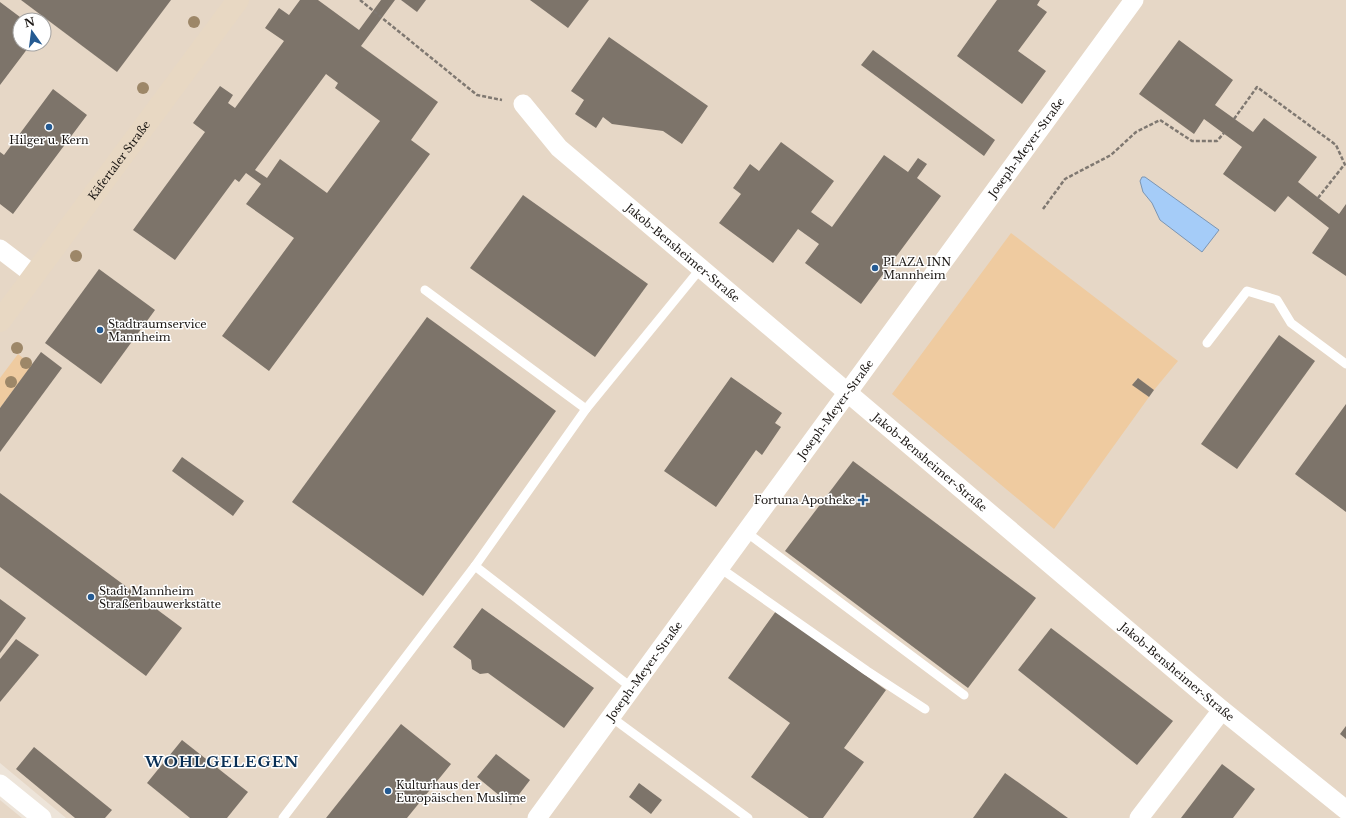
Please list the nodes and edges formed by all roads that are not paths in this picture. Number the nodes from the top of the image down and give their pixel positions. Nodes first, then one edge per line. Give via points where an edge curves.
1 (238, 0) edge
2 (1134, 0) edge
3 (523, 104) road end
4 (0, 249) edge
5 (701, 268) junction
6 (34, 275) junction
7 (425, 290) dead end
8 (0, 321) edge
9 (1207, 343) dead end
10 (1346, 364) edge
11 (849, 393) junction
12 (586, 409) junction
13 (746, 532) junction
14 (475, 566) junction
15 (720, 568) junction
16 (632, 688) junction
17 (964, 695) dead end
18 (925, 709) dead end
19 (1222, 710) junction
20 (611, 717) junction
21 (0, 784) edge
22 (1346, 810) edge
23 (42, 818) edge
24 (283, 818) edge
25 (537, 818) edge
26 (748, 818) edge
27 (1139, 818) edge

1 - 6 street, Käfertaler Straße
2 - 11 street, Joseph-Meyer-Straße
3 - 5 street, Jakob-Bensheimer-Straße via 559,148
4 - 6 street
5 - 11 street, Jakob-Bensheimer-Straße
5 - 12 lane
6 - 8 street, Käfertaler Straße
7 - 12 lane
9 - 10 lane via 1247,291 1277,300 1291,323
11 - 13 street, Joseph-Meyer-Straße
11 - 19 street, Jakob-Bensheimer-Straße
12 - 14 lane
13 - 15 street, Joseph-Meyer-Straße
13 - 17 lane
14 - 16 lane
14 - 24 lane
15 - 16 street, Joseph-Meyer-Straße
15 - 18 lane
16 - 20 street, Joseph-Meyer-Straße
19 - 22 street, Jakob-Bensheimer-Straße
19 - 27 street
20 - 25 street, Joseph-Meyer-Straße
20 - 26 lane
21 - 23 street

